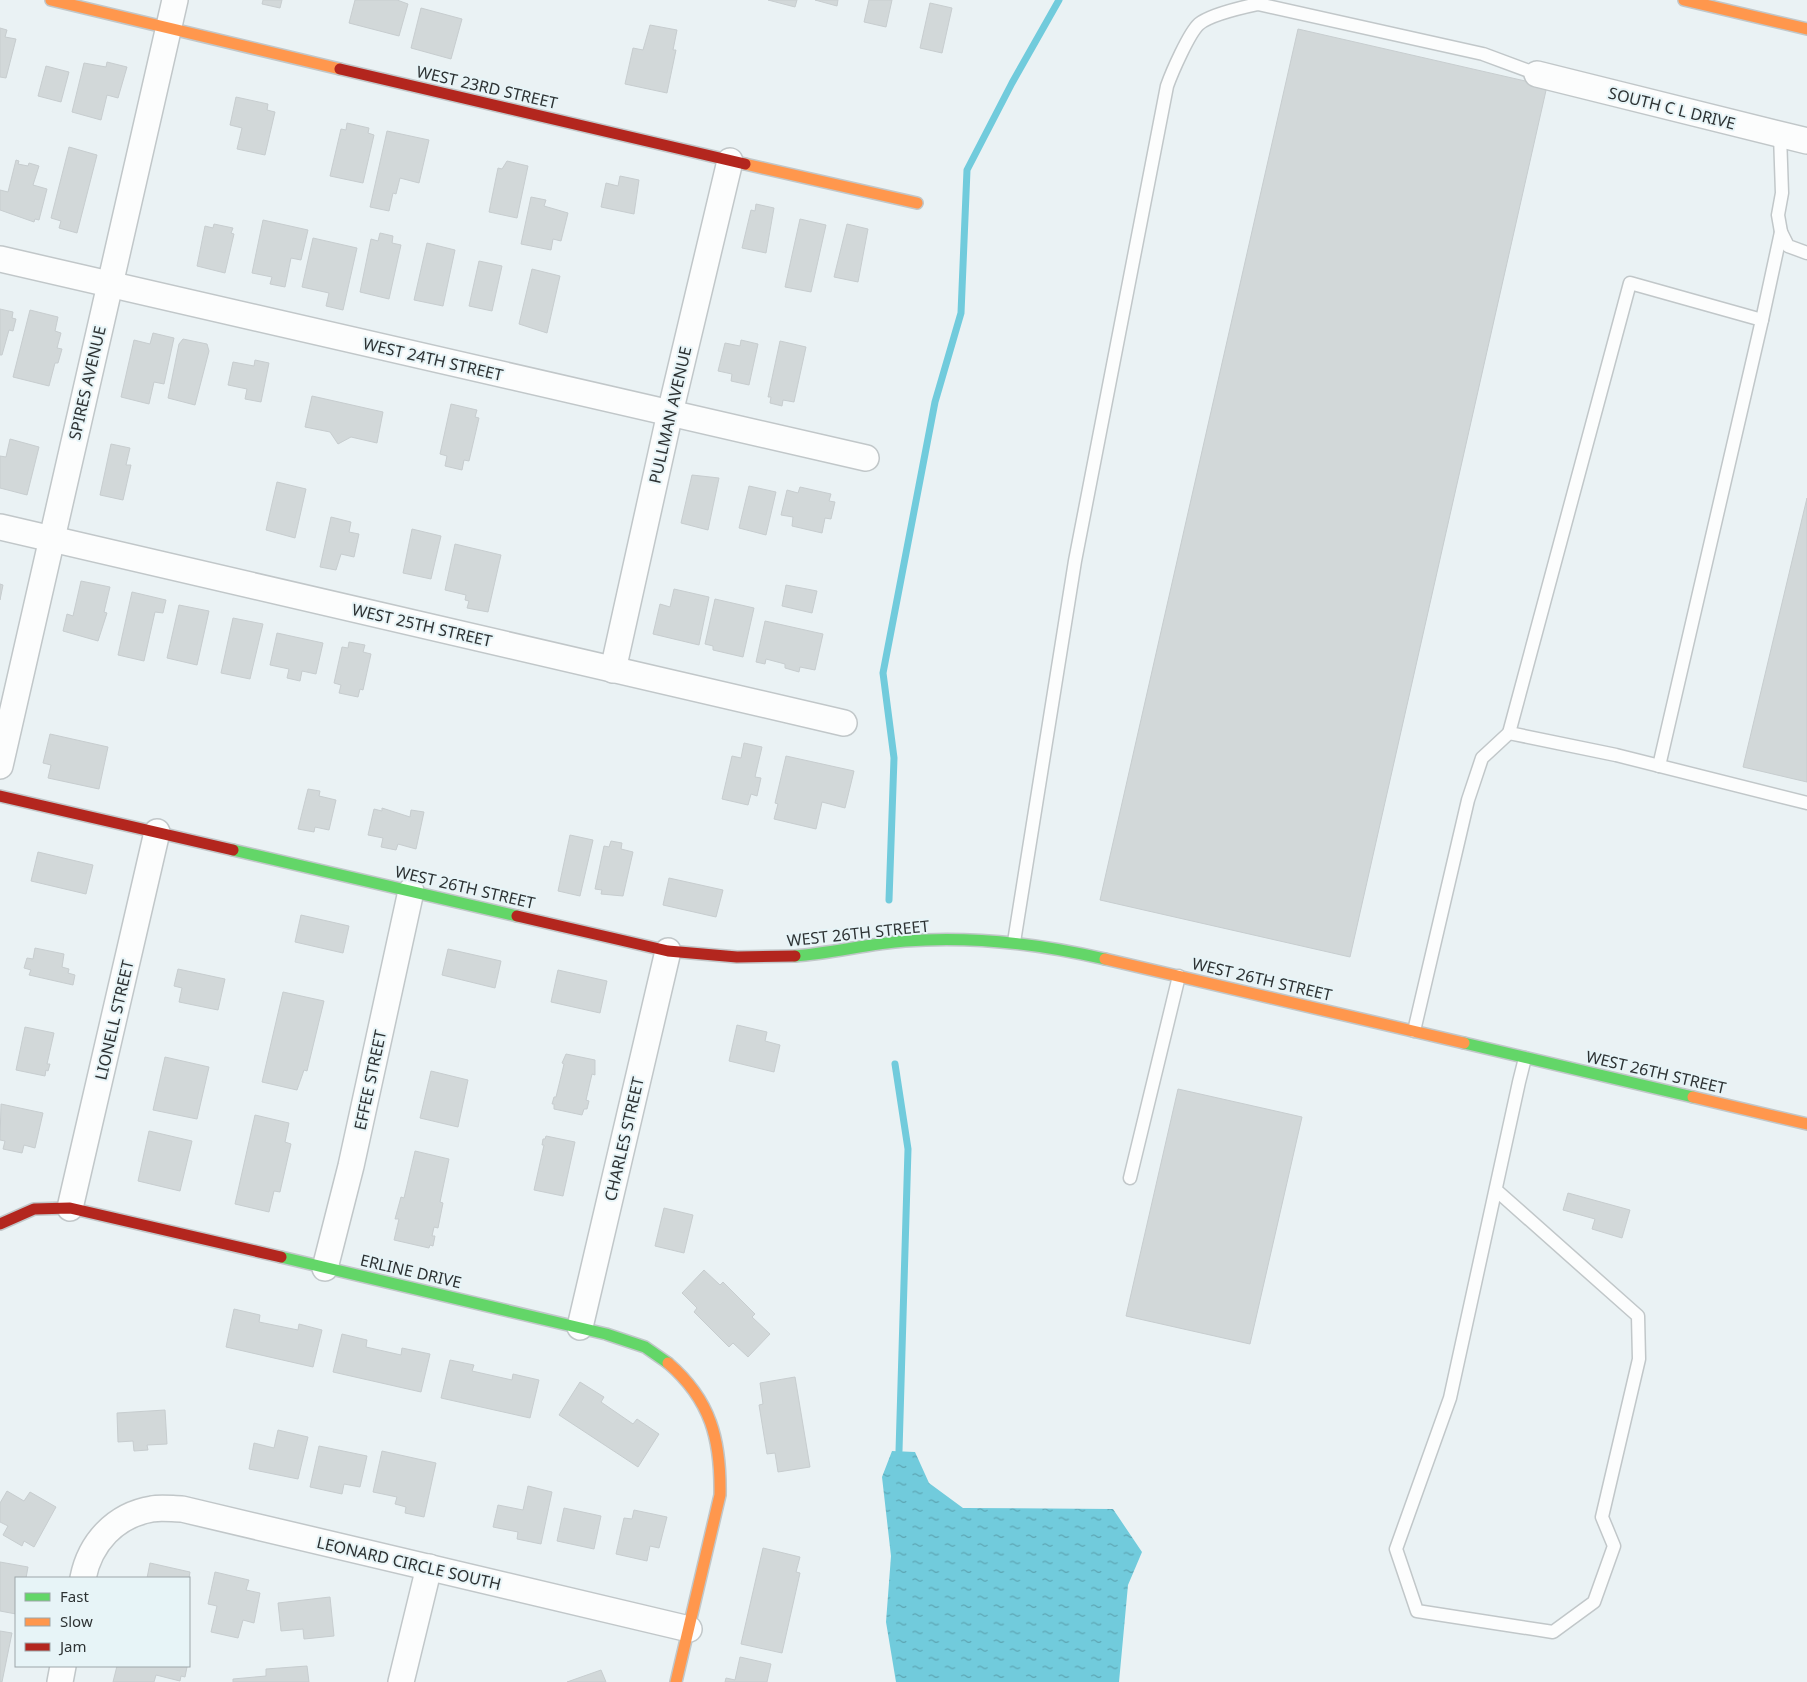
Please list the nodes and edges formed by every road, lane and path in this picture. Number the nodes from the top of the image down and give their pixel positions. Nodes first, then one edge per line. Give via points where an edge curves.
1 (51, 0) edge
2 (175, 0) edge
3 (1684, 0) edge
4 (168, 27) junction
5 (1807, 29) edge
6 (1537, 74) joint
7 (1780, 135) junction
8 (1807, 142) edge
9 (730, 161) junction
10 (917, 203) dead end
11 (1781, 232) junction
12 (1807, 253) edge
13 (0, 259) edge
14 (110, 284) junction
15 (1762, 320) junction
16 (670, 413) junction
17 (866, 458) dead end
18 (0, 527) edge
19 (51, 539) junction
20 (613, 670) junction
21 (844, 723) dead end
22 (1509, 733) junction
23 (0, 766) edge
24 (1659, 766) junction
25 (0, 796) edge
26 (1807, 803) edge
27 (157, 832) junction
28 (411, 891) junction
29 (1014, 942) junction
30 (668, 950) junction
31 (1179, 976) junction
32 (1414, 1031) junction
33 (1525, 1058) junction
34 (1807, 1124) edge
35 (1130, 1178) dead end
36 (1496, 1190) junction
37 (70, 1208) junction
38 (0, 1224) edge
39 (325, 1268) junction
40 (580, 1327) junction
41 (429, 1567) junction
42 (82, 1577) edge
43 (689, 1629) junction
44 (63, 1667) edge
45 (60, 1682) edge
46 (400, 1682) edge
47 (676, 1682) edge

1 - 4 main road, WEST 23RD STREET
2 - 4 street, SPIRES AVENUE
3 - 5 main road
4 - 9 main road, WEST 23RD STREET
4 - 14 street, SPIRES AVENUE
6 - 7 street, SOUTH C L DRIVE
6 - 29 lane via 1483,54 1258,4 1199,24 1177,60 1167,86 1075,561
7 - 8 street, SOUTH C L DRIVE
7 - 11 lane via 1782,193 1778,215
9 - 10 main road, WEST 23RD STREET
9 - 16 street, PULLMAN AVENUE
11 - 12 lane via 1788,246
11 - 15 lane
13 - 14 street, WEST 24TH STREET
14 - 16 street, WEST 24TH STREET
14 - 19 street, SPIRES AVENUE
15 - 22 lane via 1630,283
15 - 24 lane
16 - 17 street, WEST 24TH STREET
16 - 20 street, PULLMAN AVENUE
18 - 19 street, WEST 25TH STREET
19 - 20 street, WEST 25TH STREET
19 - 23 street, SPIRES AVENUE
20 - 21 street, WEST 25TH STREET
22 - 24 lane
22 - 32 lane via 1482,758 1468,800
24 - 26 lane
25 - 27 main road, WEST 26TH STREET
27 - 28 main road, WEST 26TH STREET
27 - 37 street, LIONELL STREET
28 - 30 main road, WEST 26TH STREET
28 - 39 street, EFFEE STREET via 351,1166
29 - 30 main road, WEST 26TH STREET via 905,942 765,958 708,956
29 - 31 main road, WEST 26TH STREET via 1072,951
30 - 40 street, CHARLES STREET
31 - 32 main road, WEST 26TH STREET
31 - 35 lane
32 - 33 main road, WEST 26TH STREET
33 - 34 main road, WEST 26TH STREET
33 - 36 lane
36 - 36 lane via 1450,1398 1396,1549 1417,1611 1553,1632 1594,1602 1614,1546 1602,1518 1638,1359 1638,1316
37 - 38 main road, ERLINE DRIVE via 43,1206 22,1212
37 - 39 main road, ERLINE DRIVE
39 - 40 main road, ERLINE DRIVE
40 - 43 main road, ERLINE DRIVE via 634,1342 673,1367 694,1389 711,1418 721,1464 720,1495
41 - 42 street, LEONARD CIRCLE SOUTH via 182,1509 153,1509 129,1515 110,1528 97,1543
41 - 43 street, LEONARD CIRCLE SOUTH
41 - 46 street
43 - 47 main road, ERLINE DRIVE
44 - 45 street

